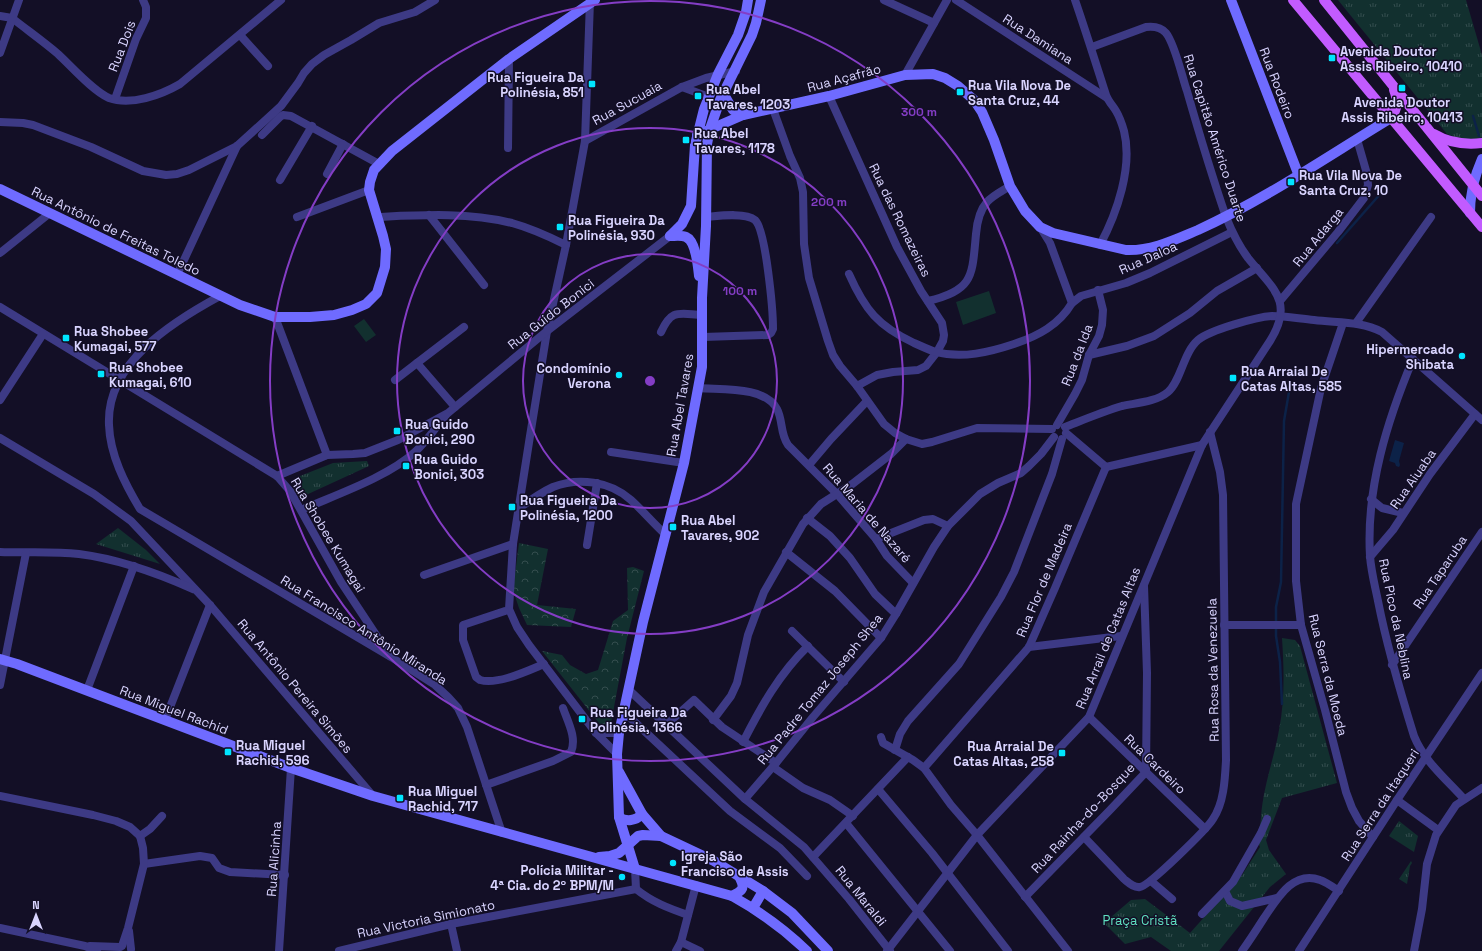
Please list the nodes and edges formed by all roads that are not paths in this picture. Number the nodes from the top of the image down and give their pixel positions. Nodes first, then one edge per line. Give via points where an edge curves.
1 (19, 0) edge
2 (143, 0) edge
3 (281, 0) edge
4 (435, 0) edge
5 (748, 0) edge
6 (761, 0) edge
7 (884, 0) edge
8 (947, 0) edge
9 (956, 0) edge
10 (1075, 0) edge
11 (1231, 0) edge
12 (1293, 0) edge
13 (1324, 0) edge
14 (591, 1) edge
15 (0, 16) edge
16 (12, 18) junction
17 (934, 24) junction
18 (240, 35) junction
19 (1092, 48) junction
20 (0, 53) edge
21 (509, 59) junction
22 (268, 66) dead end
23 (736, 71) junction
24 (718, 74) junction
25 (905, 75) junction
26 (682, 87) junction
27 (1393, 87) junction
28 (723, 93) junction
29 (829, 96) junction
30 (709, 97) junction
31 (1107, 98) junction
32 (115, 99) junction
33 (773, 109) junction
34 (743, 115) junction
35 (1391, 118) junction
36 (0, 122) edge
37 (312, 126) junction
38 (710, 129) junction
39 (1430, 132) junction
40 (262, 135) dead end
41 (697, 135) junction
42 (1357, 139) junction
43 (585, 141) junction
44 (1482, 143) edge
45 (343, 144) junction
46 (237, 146) junction
47 (508, 148) dead end
48 (1482, 159) edge
49 (379, 164) junction
50 (327, 174) dead end
51 (1299, 176) junction
52 (280, 180) dead end
53 (1473, 185) junction
54 (1010, 186) junction
55 (0, 189) edge
56 (370, 190) junction
57 (1482, 196) edge
58 (50, 213) junction
59 (1470, 213) junction
60 (429, 215) junction
61 (1430, 216) dead end
62 (706, 217) junction
63 (1226, 217) junction
64 (297, 218) dead end
65 (377, 218) junction
66 (1040, 227) junction
67 (1482, 227) edge
68 (1232, 232) junction
69 (670, 236) junction
70 (566, 245) junction
71 (1100, 245) junction
72 (0, 253) edge
73 (1257, 268) junction
74 (849, 274) dead end
75 (177, 275) junction
76 (484, 285) dead end
77 (1098, 290) junction
78 (220, 296) junction
79 (702, 298) junction
80 (928, 301) junction
81 (1280, 301) junction
82 (1072, 304) junction
83 (0, 307) edge
84 (702, 315) junction
85 (275, 317) junction
86 (1280, 317) junction
87 (1342, 323) junction
88 (1356, 323) junction
89 (464, 328) dead end
90 (547, 331) junction
91 (661, 332) dead end
92 (43, 334) junction
93 (703, 337) junction
94 (937, 352) junction
95 (1089, 355) junction
96 (1412, 359) junction
97 (417, 363) junction
98 (118, 380) junction
99 (395, 380) dead end
100 (857, 386) junction
101 (699, 388) junction
102 (0, 400) edge
103 (867, 401) junction
104 (455, 407) junction
105 (448, 413) junction
106 (1475, 414) junction
107 (1482, 420) edge
108 (1059, 432) junction
109 (1210, 432) junction
110 (0, 438) edge
111 (906, 439) junction
112 (1202, 445) junction
113 (611, 452) dead end
114 (326, 455) junction
115 (684, 462) junction
116 (809, 466) junction
117 (1106, 467) junction
118 (277, 476) junction
119 (597, 483) junction
120 (837, 494) junction
121 (1371, 499) junction
122 (140, 509) junction
123 (518, 509) junction
124 (301, 510) junction
125 (1403, 513) junction
126 (807, 518) junction
127 (131, 521) junction
128 (948, 526) junction
129 (1482, 532) edge
130 (666, 536) junction
131 (876, 539) junction
132 (513, 544) junction
133 (587, 545) dead end
134 (0, 552) edge
135 (786, 552) junction
136 (26, 553) junction
137 (1370, 557) junction
138 (134, 566) junction
139 (424, 575) dead end
140 (1144, 582) junction
141 (913, 583) junction
142 (197, 591) junction
143 (210, 605) junction
144 (505, 611) dead end
145 (896, 614) junction
146 (1227, 625) junction
147 (1298, 625) junction
148 (792, 631) dead end
149 (1121, 636) junction
150 (881, 638) junction
151 (808, 646) junction
152 (1029, 647) junction
153 (391, 657) junction
154 (3, 660) edge
155 (544, 664) junction
156 (1392, 665) junction
157 (1482, 673) edge
158 (844, 682) junction
159 (0, 684) edge
160 (87, 690) junction
161 (629, 690) junction
162 (563, 708) dead end
163 (624, 712) junction
164 (1089, 717) junction
165 (165, 720) junction
166 (713, 720) junction
167 (666, 725) junction
168 (596, 733) junction
169 (619, 733) junction
170 (881, 737) dead end
171 (743, 742) junction
172 (895, 750) junction
173 (617, 754) junction
174 (908, 757) junction
175 (1425, 758) junction
176 (774, 765) junction
177 (291, 768) junction
178 (924, 768) junction
179 (618, 770) junction
180 (1146, 772) junction
181 (486, 785) junction
182 (1482, 788) edge
183 (878, 789) junction
184 (0, 796) edge
185 (373, 796) junction
186 (745, 798) junction
187 (1464, 798) junction
188 (1397, 800) junction
189 (642, 814) junction
190 (162, 816) dead end
191 (853, 816) junction
192 (619, 817) junction
193 (1267, 819) dead end
194 (846, 823) junction
195 (1205, 829) junction
196 (1438, 830) junction
197 (502, 833) junction
198 (977, 835) junction
199 (140, 836) junction
200 (661, 836) junction
201 (1084, 837) junction
202 (1373, 837) junction
203 (627, 846) junction
204 (593, 857) junction
205 (813, 857) junction
206 (144, 864) junction
207 (635, 869) junction
208 (946, 873) junction
209 (285, 875) junction
210 (739, 876) junction
211 (807, 876) dead end
212 (1151, 881) junction
213 (696, 885) junction
214 (636, 889) junction
215 (763, 891) junction
216 (1224, 891) junction
217 (1339, 891) junction
218 (732, 896) junction
219 (1025, 897) junction
220 (1277, 898) junction
221 (1172, 899) dead end
222 (753, 908) junction
223 (917, 912) junction
224 (1202, 914) dead end
225 (688, 915) junction
226 (451, 924) junction
227 (0, 928) edge
228 (128, 928) junction
229 (680, 942) junction
230 (85, 946) junction
231 (120, 948) edge
232 (132, 950) edge
233 (889, 950) edge
234 (97, 951) edge
235 (279, 951) edge
236 (339, 951) edge
237 (456, 951) edge
238 (676, 951) edge
239 (700, 951) edge
240 (807, 951) edge
241 (828, 951) edge
242 (950, 951) edge
243 (1008, 951) edge
244 (1068, 951) edge
245 (1242, 951) edge
246 (1299, 951) edge
247 (1414, 951) edge

1 - 16 street
2 - 32 street, Rua Dois via 146,18
3 - 18 street
4 - 46 street via 415,12 379,23 324,55 304,73 281,106
5 - 24 street via 738,35
6 - 23 street, Rua Abel Tavares via 752,35
7 - 17 street
8 - 17 street
9 - 31 street, Rua Damiana
10 - 19 street
11 - 51 street, Rua Rodeiro
12 - 35 main road
13 - 27 main road
14 - 21 street
14 - 43 street
15 - 16 street
16 - 20 street
16 - 32 street via 96,89
17 - 25 street
18 - 22 street
18 - 32 street via 169,91 143,99
19 - 31 street
19 - 63 street, Rua Capitão Américo Duarte via 1146,27 1154,26 1166,33 1180,68
21 - 47 street
21 - 49 street
23 - 24 street, Rua Sucuaia
23 - 28 street, Rua Abel Tavares
24 - 26 street, Rua Sucuaia
24 - 30 street
25 - 29 street, Rua Açafrão
25 - 54 street, Rua Açafrão via 933,74 945,78 974,100 994,140
26 - 30 street, Rua Sucuaia
26 - 43 street, Rua Sucuaia
27 - 35 main road via 1397,105
27 - 39 main road
28 - 34 street via 733,110
28 - 38 street, Rua Abel Tavares
29 - 33 street, Rua Açafrão
29 - 80 street, Rua das Romazeiras via 898,247
30 - 41 street
31 - 71 street via 1124,130 1126,159 1116,211
33 - 34 street, Rua Açafrão
33 - 100 street via 800,178 808,272 828,340 833,355
34 - 38 street, Rua Açafrão
35 - 42 street
35 - 59 main road
36 - 46 street via 23,122 33,125 91,147 143,172 154,174 177,174 189,170
37 - 40 street via 283,115
37 - 45 street
37 - 52 street
38 - 41 street, Rua Açafrão
38 - 62 street, Rua Abel Tavares via 706,144
39 - 44 main road via 1450,142
39 - 53 main road
41 - 69 street via 691,206 682,224
42 - 51 street
42 - 81 street, Rua Adarga via 1367,174 1368,185 1364,198
43 - 70 street
45 - 49 street
45 - 50 street
46 - 75 street
48 - 53 street
49 - 56 street via 372,175
51 - 63 street
53 - 57 main road
53 - 59 street
54 - 66 street, Rua Açafrão via 1024,211
54 - 80 street via 988,201 981,212 976,229 972,266 965,283 946,297
55 - 58 street, Rua Antônio de Freitas Toledo
56 - 64 street
56 - 65 street, Rua Antônio de Freitas Toledo
58 - 72 street
58 - 75 street, Rua Antônio de Freitas Toledo
59 - 67 main road
60 - 65 street
60 - 70 street via 474,217 511,223 529,228
60 - 76 street
61 - 88 street
62 - 79 street, Rua Abel Tavares
62 - 93 street via 750,217 759,225 769,280 773,329 768,335
63 - 68 street, Rua Capitão Américo Duarte
63 - 71 street via 1150,249 1126,250
65 - 85 street, Rua Antônio de Freitas Toledo via 384,236 385,261 377,293 366,304 334,315
66 - 71 street via 1053,234
66 - 82 street via 1050,243
68 - 73 street, Rua Capitão Américo Duarte
68 - 77 street, Rua Daloa via 1140,277
69 - 79 street via 686,237 691,240 698,266
69 - 90 street, Rua Guido Bonici
70 - 90 street
73 - 81 street, Rua Capitão Américo Duarte
73 - 95 street via 1217,291 1190,313 1154,336 1127,346
74 - 94 street, Rua Daloa via 861,300 887,329
75 - 78 street, Rua Antônio de Freitas Toledo
77 - 82 street, Rua Daloa via 1081,296
77 - 95 street, Rua da Ida via 1102,325
78 - 85 street, Rua Antônio de Freitas Toledo
78 - 98 street via 186,315 150,343
79 - 84 street, Rua Abel Tavares
80 - 94 street, Rua das Romazeiras via 944,329 943,341
81 - 86 street
82 - 94 street, Rua Daloa via 1061,319 1050,328 1026,340 978,354
83 - 92 street, Rua Shobee Kumagai
84 - 91 street via 670,316
84 - 93 street, Rua Abel Tavares
85 - 114 street
86 - 87 street
86 - 108 street via 1251,320 1205,336 1198,340 1189,352 1169,392 1110,410
86 - 109 street, Rua Arrail de Catas Altas via 1276,332
87 - 88 street
87 - 147 street, Rua Serra da Moeda via 1321,388 1296,504
88 - 96 street via 1382,332
89 - 97 street
90 - 104 street, Rua Guido Bonici
90 - 123 street
92 - 98 street, Rua Shobee Kumagai
92 - 102 street
93 - 101 street, Rua Abel Tavares
94 - 100 street via 930,363 918,370 877,375
95 - 108 street, Rua da Ida via 1082,380
96 - 106 street
96 - 121 street, Rua Pico da Neblina via 1385,438
97 - 99 street
97 - 104 street
98 - 118 street, Rua Shobee Kumagai
98 - 122 street via 110,408 111,441 126,486
100 - 103 street
101 - 115 street, Rua Abel Tavares
101 - 116 street, Rua Maria de Nazaré via 749,392 768,399 777,410 785,440
103 - 111 street via 884,424
103 - 116 street via 834,434
104 - 105 street, Rua Guido Bonici
105 - 114 street, Rua Guido Bonici via 398,440 365,453
105 - 124 street, Rua Guido Bonici via 414,453 395,466
106 - 107 street
106 - 125 street, Rua Aiuaba
108 - 111 street via 977,428 922,444
108 - 117 street
108 - 128 street, Rua Padre Tomaz Joseph Shea via 1021,473 980,494
108 - 172 street via 1054,470 1014,572 959,664 905,725
109 - 112 street, Rua Arrail de Catas Altas
109 - 146 street, Rua Rosa da Venezuela via 1223,495
110 - 127 street, Rua Antônio Pereira Simões via 94,494
111 - 120 street via 891,454
112 - 117 street
112 - 140 street, Rua Arrail de Catas Altas
113 - 115 street
114 - 118 street, Rua Guido Bonici
115 - 130 street, Rua Abel Tavares
116 - 120 street, Rua Maria de Nazaré
117 - 152 street, Rua Flor de Madeira
118 - 124 street, Rua Shobee Kumagai
119 - 123 street via 575,482 553,487
119 - 130 street via 613,488 630,499
119 - 133 street
120 - 126 street via 821,504
120 - 131 street, Rua Maria de Nazaré
121 - 125 street via 1382,508
121 - 137 street, Rua Pico da Neblina
122 - 127 street
122 - 153 street, Rua Francisco Antônio Miranda
123 - 132 street
124 - 153 street, Rua Shobee Kumagai via 341,582
125 - 137 street, Rua Aiuaba via 1393,530
126 - 135 street
126 - 145 street via 830,536 850,558 875,594
127 - 142 street, Rua Antônio Pereira Simões
128 - 131 street via 933,519 924,520
128 - 141 street, Rua Padre Tomaz Joseph Shea
129 - 156 street, Rua Taparuba
130 - 161 street, Rua Abel Tavares via 643,622
131 - 141 street, Rua Maria de Nazaré via 887,556
132 - 139 street
132 - 155 street via 509,609 517,627
134 - 136 street, Rua Antônio Pereira Simões
135 - 150 street via 835,591
135 - 166 street via 760,601 748,634 737,683 731,696
136 - 138 street, Rua Antônio Pereira Simões via 96,556
136 - 154 street
137 - 156 street, Rua Pico da Neblina
138 - 142 street, Rua Antônio Pereira Simões
138 - 160 street
140 - 149 street, Rua Arrail de Catas Altas
140 - 180 street, Rua Rainha-do-Bosque
141 - 145 street, Rua Padre Tomaz Joseph Shea
142 - 143 street, Rua Antônio Pereira Simões
143 - 165 street
143 - 185 street, Rua Antônio Pereira Simões
144 - 155 street via 463,625 463,640 476,677 480,680 493,681
145 - 150 street, Rua Padre Tomaz Joseph Shea
146 - 147 street
146 - 195 street, Rua Rosa da Venezuela via 1225,776 1219,806 1214,819
147 - 202 street, Rua Serra da Moeda via 1325,710 1346,792 1359,820
148 - 151 street
149 - 152 street
149 - 164 street, Rua Arrail de Catas Altas
150 - 158 street, Rua Padre Tomaz Joseph Shea
151 - 158 street
151 - 171 street via 791,663 768,695
152 - 178 street, Rua Flor de Madeira
153 - 181 street, Rua Francisco Antônio Miranda via 435,685 458,708
154 - 159 street
154 - 160 street, Rua Miguel Rachid
155 - 168 street
156 - 175 street, Rua Pico da Neblina via 1414,736
157 - 175 street, Rua Serra da Itaqueri
158 - 176 street, Rua Padre Tomaz Joseph Shea
160 - 165 street, Rua Miguel Rachid
161 - 163 street, Rua Abel Tavares
161 - 167 street, Rua Maraldi
162 - 181 street via 573,737 574,746 571,752 554,761
163 - 169 street, Rua Abel Tavares
163 - 211 street via 730,811 780,848
164 - 180 street, Rua Cardeiro
164 - 198 street, Rua Arrail de Catas Altas
165 - 177 street, Rua Miguel Rachid
166 - 167 street via 694,700
166 - 171 street
167 - 186 street, Rua Maraldi
168 - 169 street
168 - 173 street
169 - 173 street, Rua Abel Tavares
170 - 172 street via 883,743
171 - 176 street
172 - 174 street
173 - 179 street, Rua Abel Tavares
174 - 178 street
174 - 183 street
175 - 187 street, Rua Pico da Neblina
175 - 188 street, Rua Serra da Itaqueri
176 - 186 street, Rua Padre Tomaz Joseph Shea
176 - 191 street via 803,788 830,800
177 - 185 street, Rua Miguel Rachid
177 - 209 street, Rua Alicinha
178 - 198 street
179 - 189 street, Rua Abel Tavares
179 - 192 street, Rua Abel Tavares
180 - 195 street, Rua Cardeiro
180 - 201 street, Rua Rainha-do-Bosque
181 - 197 street, Rua Francisco Antônio Miranda
182 - 187 street
183 - 191 street
183 - 208 street
184 - 199 street via 116,821 130,827
185 - 197 street, Rua Miguel Rachid
186 - 205 street, Rua Maraldi
187 - 196 street
188 - 196 street
188 - 202 street, Rua Serra da Itaqueri
189 - 192 street via 632,820 623,820
189 - 200 street, Rua Abel Tavares
190 - 199 street
191 - 194 street
192 - 203 street, Rua Abel Tavares
193 - 216 street via 1233,882
194 - 205 street
194 - 223 street
195 - 212 street, Rua Rosa da Venezuela
196 - 247 street via 1427,864
197 - 204 street, Rua Miguel Rachid
198 - 208 street, Rua Arrail de Catas Altas
198 - 219 street
199 - 206 street
200 - 203 street, Rua Miguel Rachid via 638,836
200 - 210 street, Rua Abel Tavares
201 - 212 street, Rua Rosa da Venezuela via 1131,885 1146,886
201 - 219 street, Rua Rainha-do-Bosque
202 - 217 street, Rua Serra da Itaqueri
203 - 204 street, Rua Miguel Rachid via 610,856
203 - 207 street, Rua Abel Tavares
204 - 207 street, Rua Miguel Rachid
205 - 233 street, Rua Maraldi
206 - 209 street via 200,856 212,858 216,865 230,872
206 - 228 street
207 - 213 street
207 - 214 street
208 - 223 street, Rua Arrail de Catas Altas
208 - 243 street
209 - 235 street, Rua Alicinha
210 - 215 street, Rua Abel Tavares
210 - 218 street via 743,887
212 - 221 street
213 - 218 street
213 - 225 street
214 - 225 street via 648,899
214 - 226 street, Rua Victoria Simionato
215 - 222 street
215 - 241 street, Rua Abel Tavares via 792,913
216 - 220 street via 1230,901 1242,906
216 - 224 street
217 - 220 street via 1320,880 1303,879 1290,885
217 - 246 street, Rua Serra da Itaqueri
218 - 222 street
219 - 244 street
220 - 245 street
222 - 240 street
223 - 233 street, Rua Arrail de Catas Altas
223 - 242 street
225 - 229 street
226 - 236 street, Rua Victoria Simionato
226 - 237 street
227 - 230 street
228 - 231 street
228 - 232 street
229 - 238 street
229 - 239 street
230 - 231 street
230 - 234 street
231 - 232 street via 126,946

